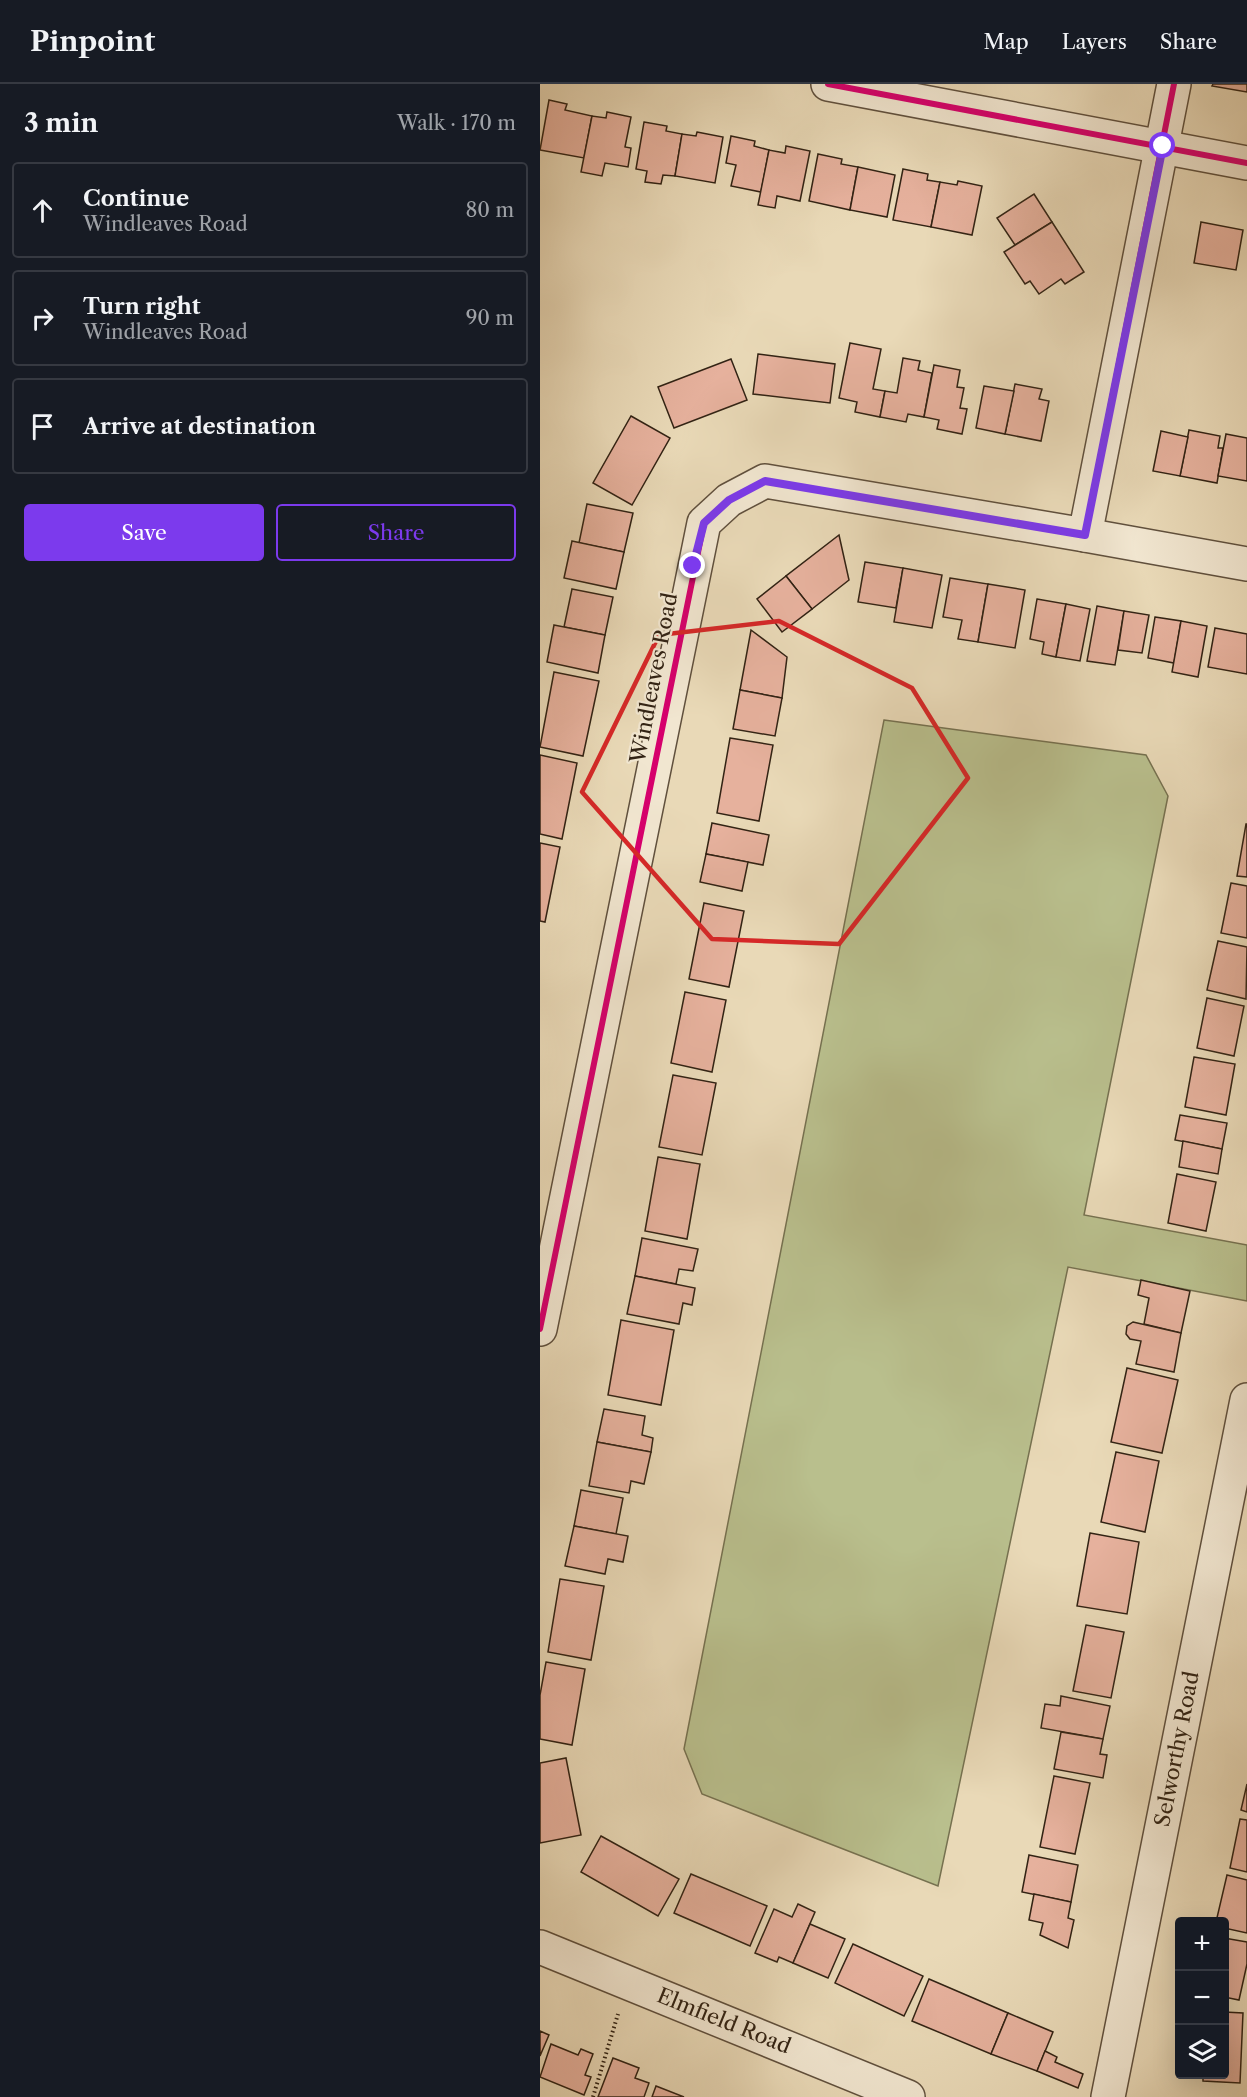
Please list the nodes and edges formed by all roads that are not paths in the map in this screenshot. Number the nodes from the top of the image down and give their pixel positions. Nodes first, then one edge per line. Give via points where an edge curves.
1 (828, 84) edge
2 (1174, 84) edge
3 (1163, 146) junction
4 (1247, 163) edge
5 (1085, 535) junction
6 (1247, 564) edge
7 (540, 1329) edge
8 (1247, 1401) edge
9 (540, 1947) edge
10 (908, 2097) edge
11 (1108, 2097) edge

1 - 3 street
2 - 3 street
3 - 4 street
3 - 5 street
5 - 6 street
5 - 7 street, Windleaves Road via 765,481 729,500 704,523
8 - 11 street, Selworthy Road
9 - 10 street, Elmfield Road

